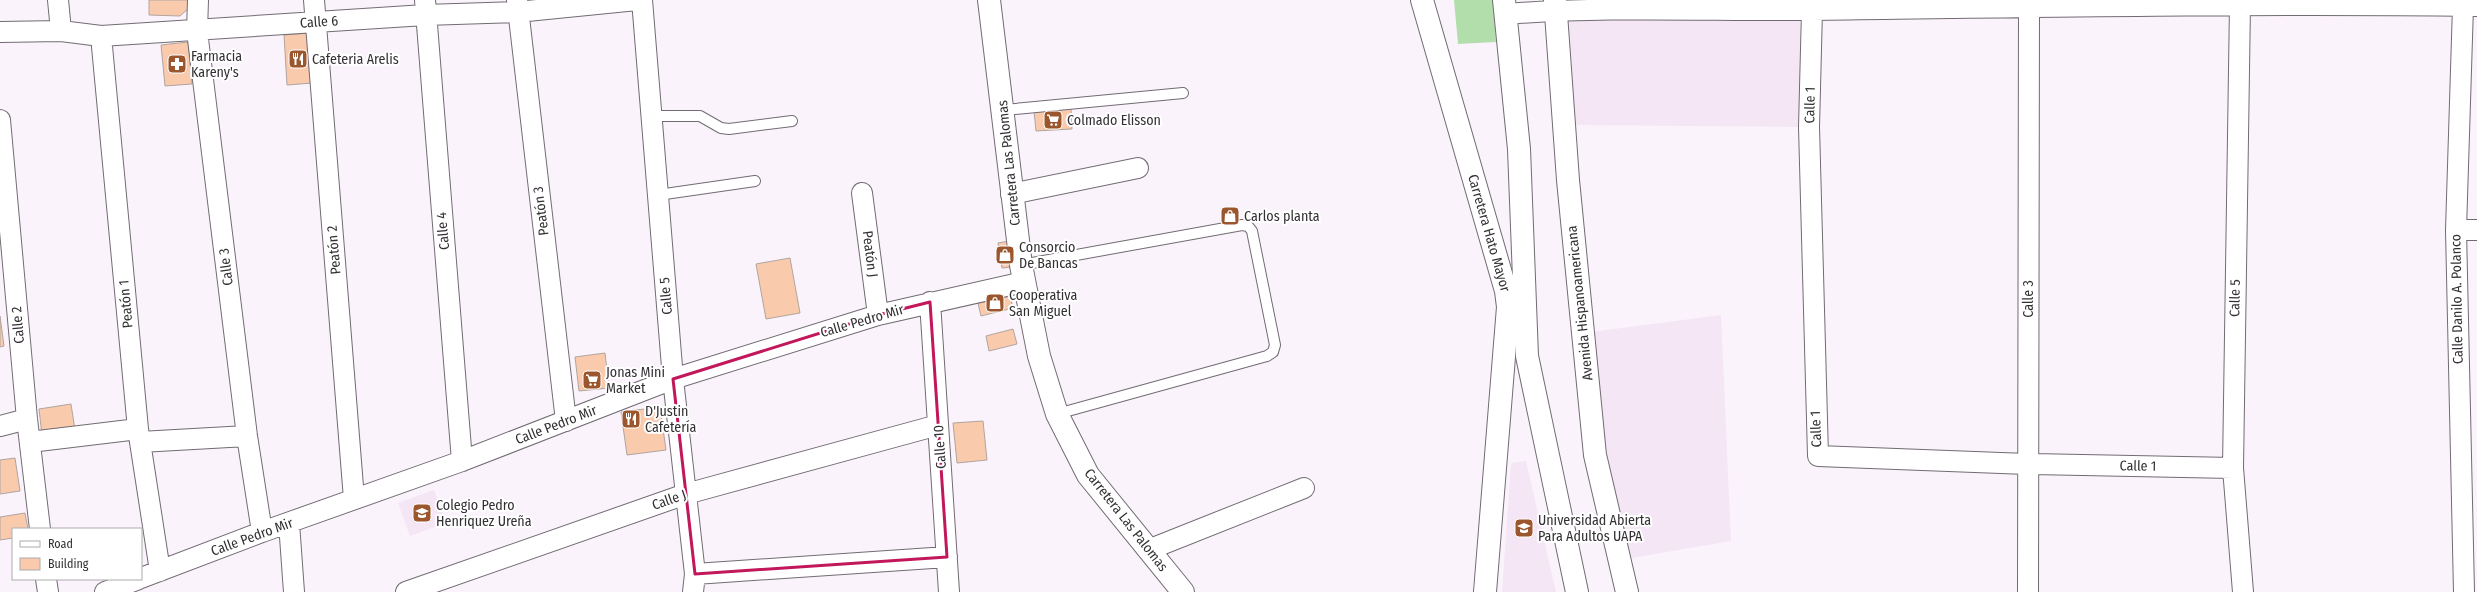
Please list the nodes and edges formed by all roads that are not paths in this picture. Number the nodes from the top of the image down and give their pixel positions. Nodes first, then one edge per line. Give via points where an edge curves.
1 (58, 0) edge
2 (198, 0) edge
3 (314, 0) edge
4 (637, 0) edge
5 (642, 0) edge
6 (989, 0) edge
7 (1422, 0) edge
8 (2240, 4) junction
9 (1556, 5) edge
10 (517, 6) edge
11 (2029, 6) junction
12 (2470, 6) edge
13 (1505, 7) edge
14 (425, 8) edge
15 (1812, 10) junction
16 (315, 23) junction
17 (61, 30) junction
18 (197, 31) junction
19 (0, 32) edge
20 (102, 36) junction
21 (1183, 93) dead end
22 (1004, 110) junction
23 (651, 116) junction
24 (792, 121) dead end
25 (0, 130) edge
26 (1138, 168) dead end
27 (755, 181) dead end
28 (862, 193) dead end
29 (1011, 194) junction
30 (658, 195) junction
31 (2456, 230) junction
32 (2477, 230) edge
33 (1023, 274) junction
34 (930, 302) junction
35 (878, 315) junction
36 (673, 379) junction
37 (1056, 414) junction
38 (27, 419) junction
39 (566, 421) junction
40 (938, 425) junction
41 (0, 426) edge
42 (139, 436) junction
43 (247, 436) junction
44 (30, 442) junction
45 (462, 461) junction
46 (2028, 464) junction
47 (2233, 468) junction
48 (1304, 488) dead end
49 (686, 494) junction
50 (354, 499) junction
51 (289, 523) junction
52 (40, 528) edge
53 (262, 532) junction
54 (1148, 550) junction
55 (947, 557) junction
56 (160, 571) junction
57 (142, 578) edge
58 (46, 580) edge
59 (137, 580) edge
60 (694, 583) edge
61 (48, 592) edge
62 (105, 592) edge
63 (294, 592) edge
64 (406, 592) edge
65 (949, 592) edge
66 (1183, 592) edge
67 (1485, 592) edge
68 (1577, 592) edge
69 (1627, 592) edge
70 (2028, 592) edge
71 (2243, 592) edge
72 (2464, 592) edge

1 - 17 street
2 - 18 street, Calle 3
3 - 16 street, Peatón 2
4 - 10 street, Calle 6
5 - 23 street, Calle 5
6 - 22 street, Carretera Las Palomas
7 - 67 street, Carretera Hato Mayor via 1506,291 1508,307
8 - 11 street
8 - 12 street
8 - 47 street, Calle 5
9 - 13 street
9 - 15 street
9 - 69 street, Avenida Hispanoamericana via 1568,180 1595,454
10 - 14 street, Calle 6
10 - 39 street, Peatón 3
11 - 15 street
11 - 46 street, Calle 3
12 - 31 street, Calle Danilo A. Polanco
13 - 68 street via 1519,149 1527,356
14 - 16 street, Calle 6
14 - 45 street, Calle 4
15 - 46 street, Calle 1 via 1809,127 1816,452 1820,458
16 - 18 street, Calle 6
16 - 50 street, Peatón 2
17 - 19 street, Calle 6
17 - 20 street, Calle 6
18 - 20 street, Calle 6
18 - 43 street, Calle 3
20 - 42 street, Peatón 1
21 - 22 lane
22 - 29 street, Carretera Las Palomas
23 - 24 lane via 700,116 721,128 729,129
23 - 30 street, Calle 5
25 - 38 street, Calle 2
26 - 29 street
27 - 30 lane
28 - 35 street, Peatón J
29 - 33 street, Carretera Las Palomas
30 - 36 street, Calle 5
31 - 32 street
31 - 72 street, Calle Danilo A. Polanco
33 - 34 street, Calle Pedro Mir
33 - 37 street, Carretera Las Palomas via 1039,356
33 - 37 lane via 1242,225 1248,226 1252,231 1275,345 1273,352 1267,356
34 - 35 street, Calle Pedro Mir
34 - 40 street, Calle 10
35 - 36 street, Calle Pedro Mir
36 - 39 street, Calle Pedro Mir
36 - 49 street, Calle 5
37 - 54 street, Carretera Las Palomas via 1088,475
38 - 41 street
38 - 44 street, Calle 2
39 - 45 street, Calle Pedro Mir
40 - 49 street, Calle J
40 - 55 street, Calle 10
42 - 43 street
42 - 44 street
42 - 56 street, Peatón 1
43 - 53 street, Calle 3
44 - 52 street, Calle 2
45 - 50 street, Calle Pedro Mir
46 - 47 street, Calle 1
46 - 70 street, Calle 3
47 - 71 street, Calle 5
48 - 54 street
49 - 60 street, Calle 5
49 - 64 street, Calle J
50 - 51 street, Calle Pedro Mir
51 - 53 street, Calle Pedro Mir
51 - 63 street
53 - 56 street, Calle Pedro Mir
54 - 66 street, Carretera Las Palomas
55 - 60 street
55 - 65 street, Calle 10
56 - 57 street, Calle Pedro Mir
58 - 61 street
59 - 62 street, Calle Pedro Mir

